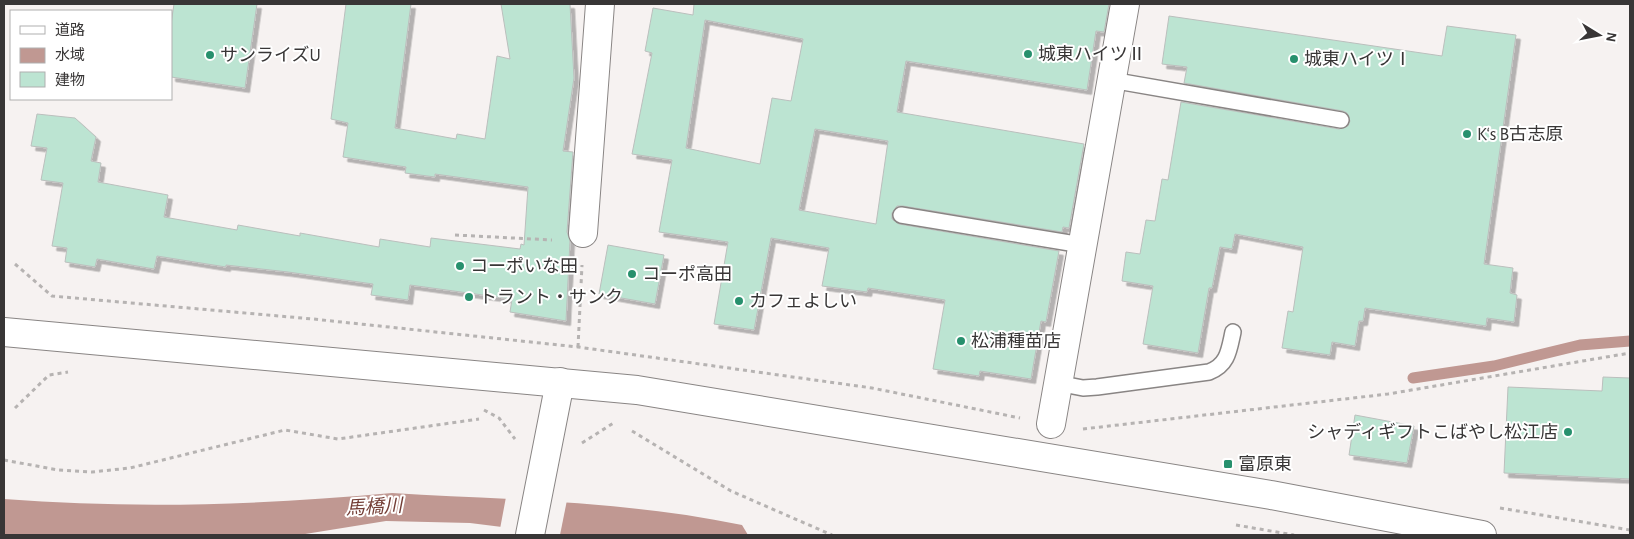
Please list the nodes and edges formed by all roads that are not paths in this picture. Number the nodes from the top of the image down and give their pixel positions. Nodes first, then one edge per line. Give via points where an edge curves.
1 (600, 4) edge
2 (1125, 4) edge
3 (1111, 80) junction
4 (1341, 120) dead end
5 (901, 215) dead end
6 (583, 233) road end
7 (1082, 244) junction
8 (4, 332) edge
9 (1233, 332) dead end
10 (560, 382) junction
11 (1057, 384) junction
12 (1051, 424) dead end
13 (530, 535) edge
14 (1482, 535) edge

1 - 6 street
2 - 3 street
3 - 4 lane
3 - 7 street
5 - 7 lane
7 - 11 street
8 - 10 street
9 - 11 lane via 1224,363 1209,372 1097,387
10 - 13 street
10 - 14 street via 637,390 1271,495
11 - 12 street

